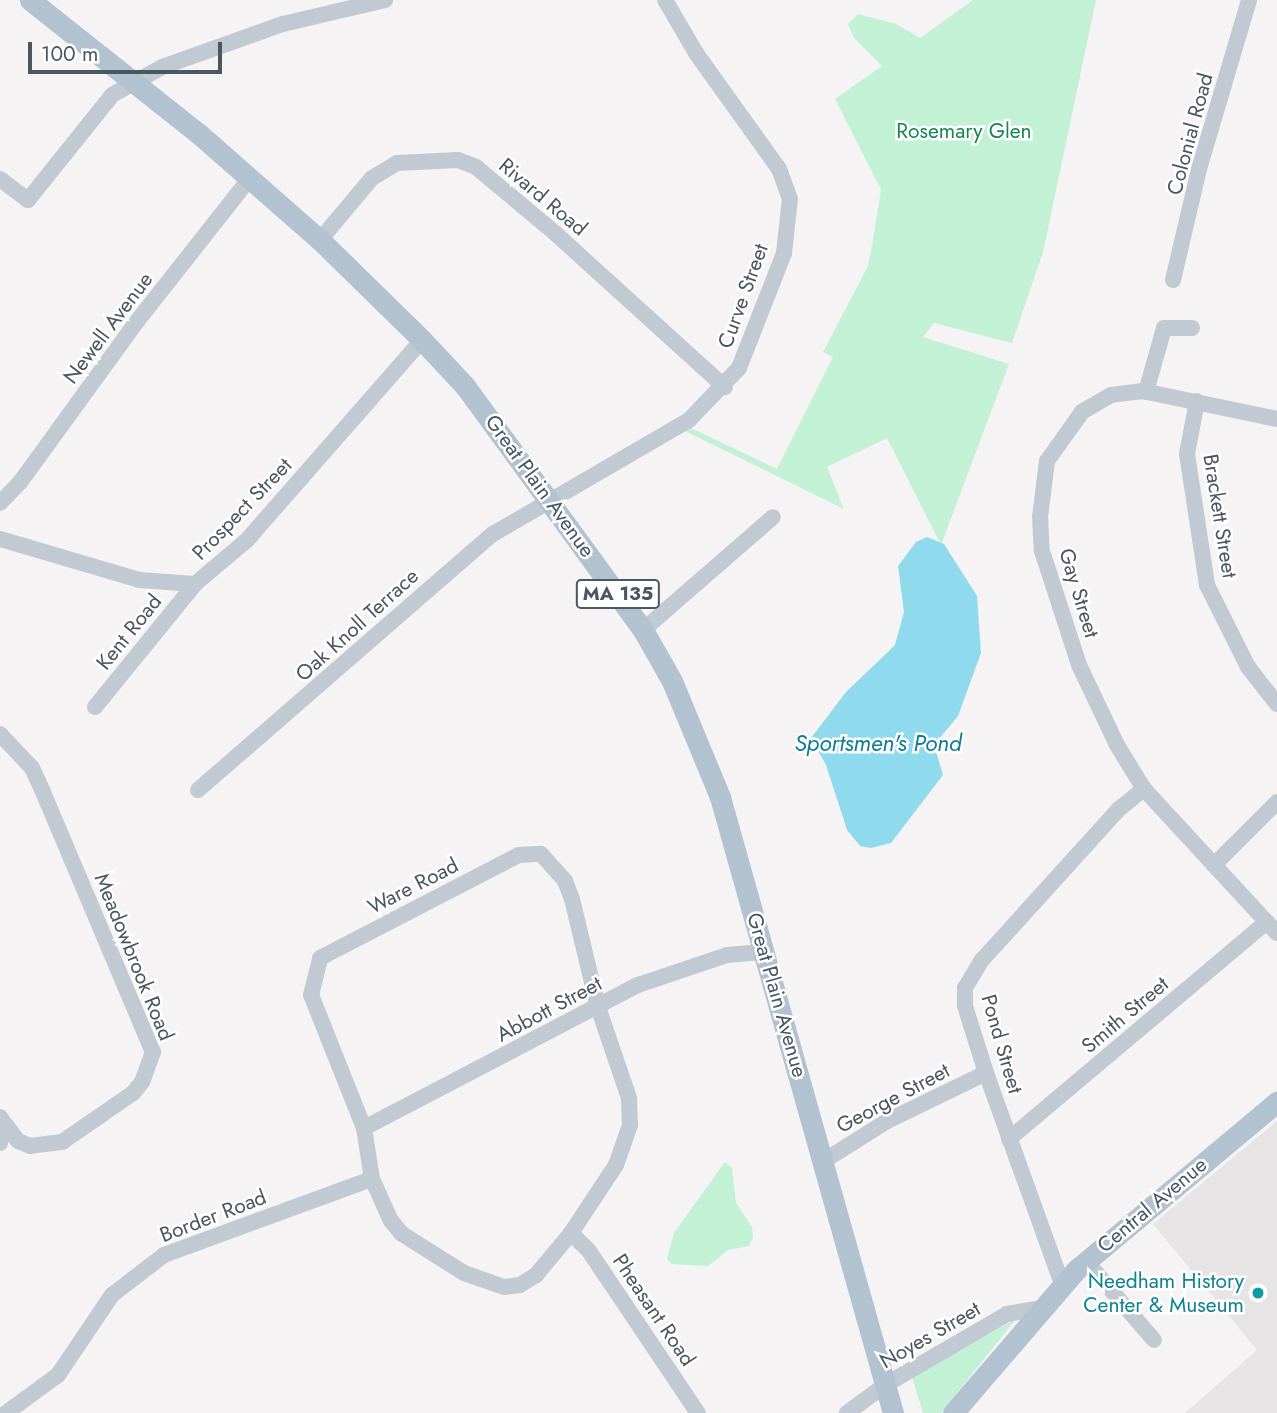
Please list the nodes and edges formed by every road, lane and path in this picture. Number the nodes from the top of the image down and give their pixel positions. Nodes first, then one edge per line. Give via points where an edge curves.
1 (30, 0) edge
2 (665, 0) edge
3 (1249, 0) edge
4 (377, 1) edge
5 (134, 82) junction
6 (250, 178) junction
7 (0, 179) edge
8 (320, 240) junction
9 (1173, 280) dead end
10 (1192, 328) dead end
11 (422, 340) junction
12 (725, 387) junction
13 (1146, 391) junction
14 (1197, 401) junction
15 (1277, 419) edge
16 (548, 498) junction
17 (0, 503) edge
18 (773, 517) dead end
19 (0, 539) edge
20 (195, 584) junction
21 (643, 630) junction
22 (1277, 704) edge
23 (95, 707) dead end
24 (0, 734) edge
25 (1144, 789) junction
26 (198, 790) dead end
27 (1277, 802) edge
28 (1214, 865) junction
29 (1272, 928) edge
30 (762, 952) junction
31 (598, 1007) junction
32 (986, 1073) junction
33 (1277, 1102) edge
34 (2, 1121) edge
35 (364, 1128) junction
36 (1009, 1139) junction
37 (0, 1143) edge
38 (822, 1162) junction
39 (372, 1179) junction
40 (570, 1233) junction
41 (1086, 1261) junction
42 (1062, 1284) junction
43 (1040, 1308) junction
44 (1154, 1340) dead end
45 (885, 1385) junction
46 (6, 1413) edge
47 (698, 1413) edge
48 (847, 1413) edge
49 (892, 1413) edge
50 (953, 1413) edge

1 - 5 main road, Great Plain Avenue / MA 135
2 - 12 street, Curve Street via 696,53 779,169 790,199 784,253 766,308 739,368
3 - 9 street, Colonial Road via 1199,169
4 - 5 street via 213,48
5 - 6 main road, Great Plain Avenue / MA 135
5 - 7 street via 112,95 28,200
6 - 8 main road, Great Plain Avenue / MA 135
6 - 17 street, Newell Avenue
8 - 11 main road, Great Plain Avenue / MA 135
8 - 12 street, Rivard Road via 372,178 397,163 458,160 476,167 556,234
10 - 13 street via 1164,328
11 - 16 main road, Great Plain Avenue / MA 135 via 465,386
11 - 20 street, Prospect Street via 247,540
12 - 16 street, Curve Street via 689,420
13 - 14 street, Gay Street
13 - 25 street, Gay Street via 1111,395 1078,416 1047,461 1040,517 1042,551 1079,665
14 - 15 street, Gay Street
14 - 22 street, Brackett Street via 1186,454 1207,584 1248,667
16 - 21 main road, Great Plain Avenue / MA 135
16 - 26 street, Oak Knoll Terrace via 493,534
18 - 21 street
19 - 20 street, Prospect Street via 139,580
20 - 23 street, Kent Road
21 - 30 main road, Great Plain Avenue / MA 135 via 672,681 713,777
24 - 34 street, Meadowbrook Road via 32,768 153,1052 133,1093 62,1142 30,1146 18,1141
25 - 28 street, Gay Street
25 - 32 street, Pond Street via 1119,808 1009,930 965,988 965,1006
27 - 28 street
28 - 29 street, Gay Street
29 - 36 street, Smith Street
30 - 31 street, Abbott Street via 727,955 684,967
30 - 38 main road, Great Plain Avenue / MA 135
31 - 35 street, Abbott Street
31 - 35 street, Ware Road via 565,881 541,855 519,855 320,958 311,995
31 - 40 street, Ware Road via 629,1098 630,1125 616,1165
32 - 36 street, Pond Street
32 - 38 street, George Street via 887,1121
33 - 41 main road, Central Avenue
34 - 37 street
35 - 39 street, Ware Road
36 - 42 street, Pond Street
38 - 45 main road, Great Plain Avenue / MA 135
39 - 40 street, Ware Road via 386,1212 402,1234 464,1273 492,1284 520,1285 537,1275
39 - 46 street, Border Road via 164,1255 112,1295 58,1376
40 - 47 street, Pheasant Road via 589,1251
41 - 42 main road, Central Avenue
41 - 44 street
42 - 43 main road, Central Avenue
43 - 45 street, Noyes Street via 1007,1314
43 - 50 main road, Central Avenue
45 - 48 street, Noyes Street
45 - 49 main road, Great Plain Avenue / MA 135

